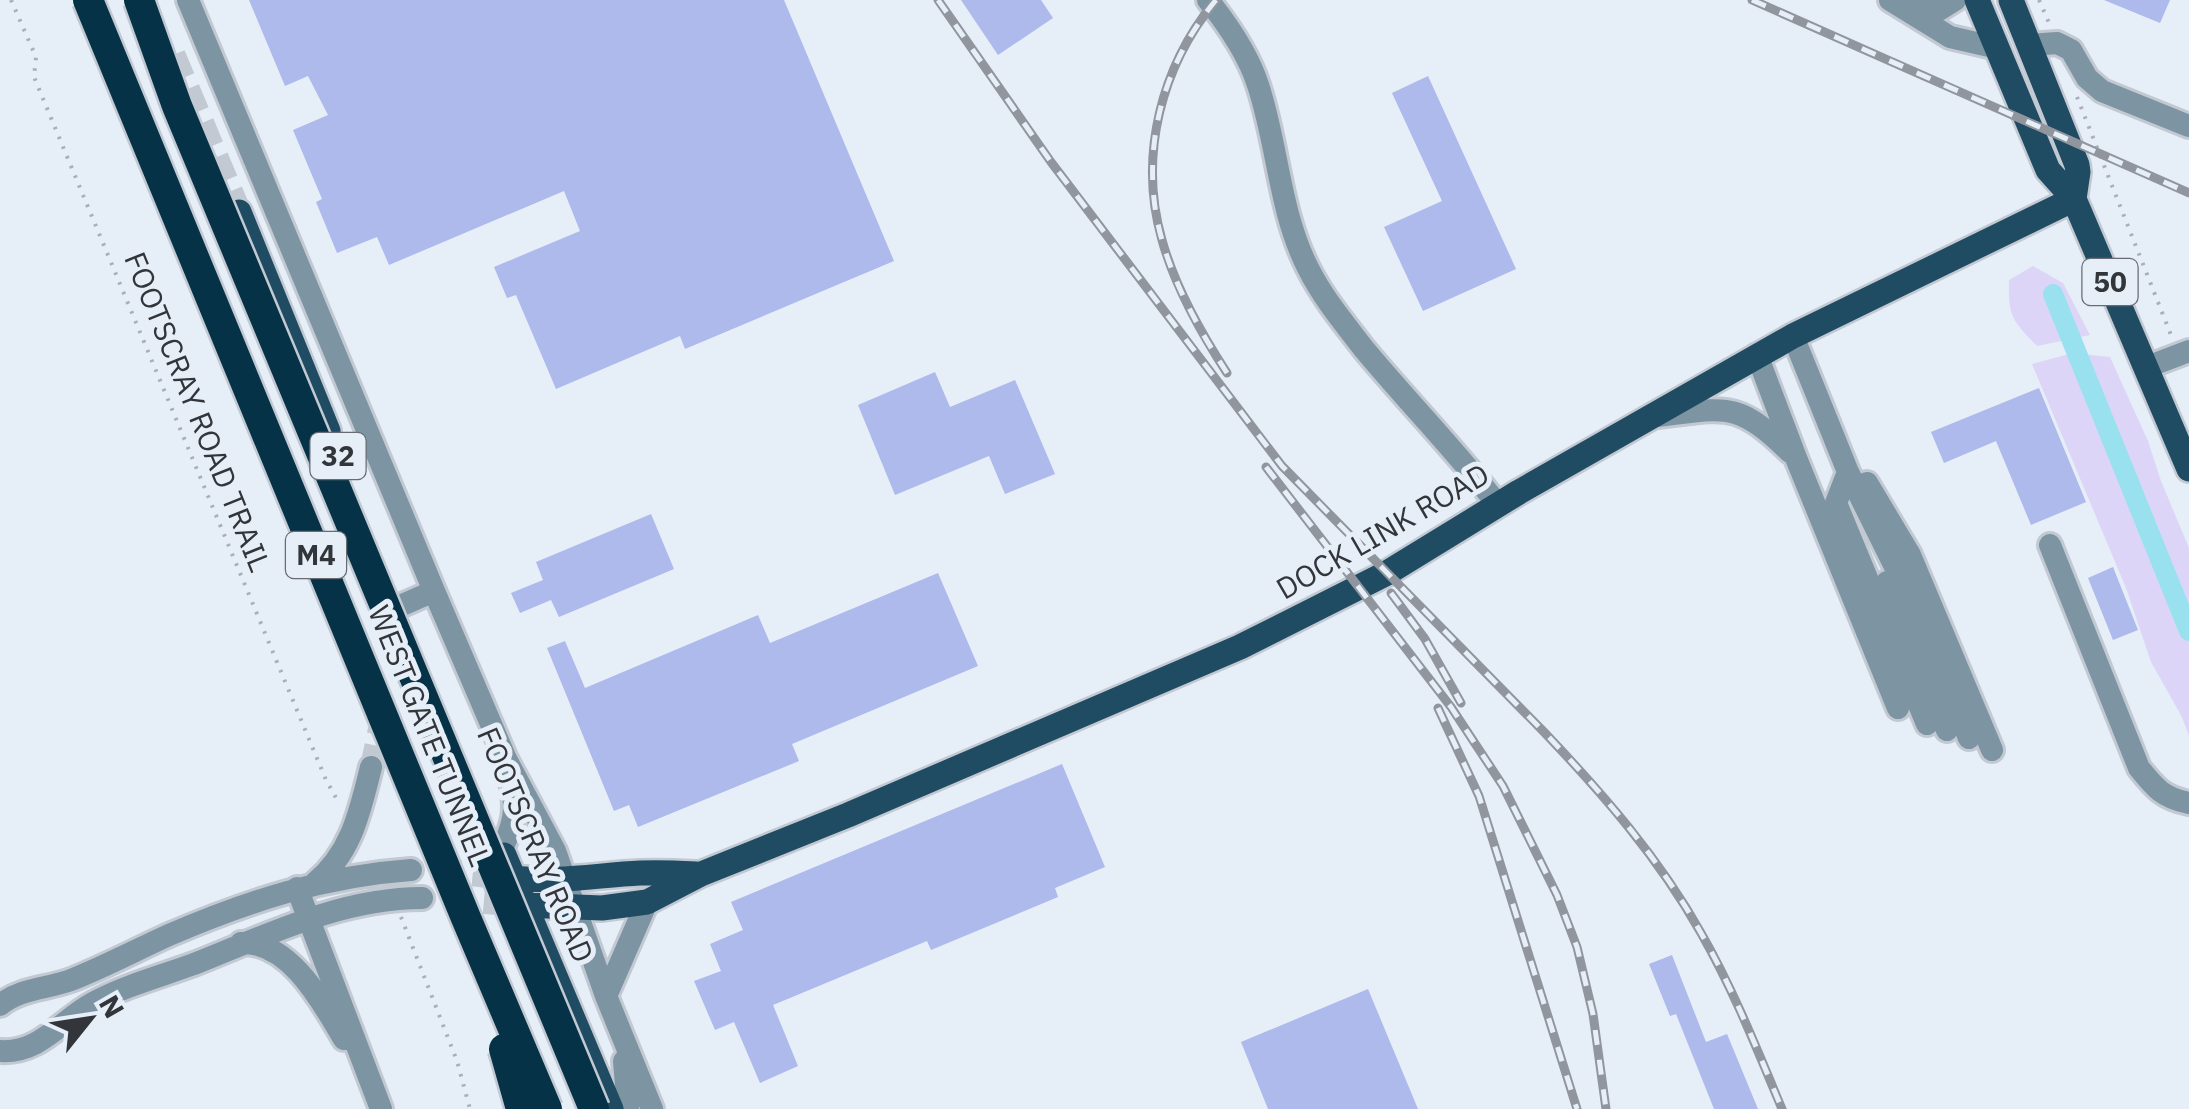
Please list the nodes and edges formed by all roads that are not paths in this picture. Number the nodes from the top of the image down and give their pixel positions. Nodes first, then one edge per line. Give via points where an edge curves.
1 (88, 0) edge
2 (138, 0) edge
3 (188, 0) edge
4 (1208, 0) edge
5 (1955, 0) edge
6 (1977, 0) edge
7 (2011, 0) edge
8 (1900, 6) edge
9 (2030, 45) junction
10 (1998, 48) junction
11 (2189, 126) edge
12 (2074, 198) junction
13 (238, 212) tunnel mouth
14 (315, 302) junction
15 (280, 313) junction
16 (1793, 336) junction
17 (2184, 352) edge
18 (1758, 355) junction
19 (2147, 367) junction
20 (1649, 416) junction
21 (1796, 458) junction
22 (2189, 469) edge
23 (1848, 472) junction
24 (1498, 505) junction
25 (2050, 545) dead end
26 (434, 591) junction
27 (400, 606) junction
28 (1898, 708) dead end
29 (1992, 750) dead end
30 (506, 759) junction
31 (371, 766) tunnel mouth
32 (2189, 803) edge
33 (501, 850) junction
34 (412, 870) tunnel mouth
35 (701, 874) junction
36 (514, 878) junction
37 (566, 880) junction
38 (306, 886) junction
39 (422, 898) tunnel mouth
40 (647, 902) junction
41 (525, 905) junction
42 (575, 908) junction
43 (466, 918) junction
44 (309, 919) junction
45 (241, 943) junction
46 (606, 996) junction
47 (3, 998) edge
48 (620, 1032) junction
49 (0, 1051) edge
50 (369, 1080) junction
51 (381, 1109) edge
52 (521, 1109) edge
53 (547, 1109) edge
54 (594, 1109) edge
55 (611, 1109) edge
56 (628, 1109) edge
57 (652, 1109) edge

1 - 43 highway, WEST GATE TUNNEL / M4, bridge
2 - 54 highway, WEST GATE TUNNEL / M4, bridge
3 - 14 street, FOOTSCRAY ROAD
4 - 24 street via 1259,87 1290,221 1316,283
5 - 8 street via 1939,10
6 - 10 main road, 50
7 - 9 main road, 50
8 - 10 street via 1950,37
9 - 10 main road
9 - 11 street via 2057,43 2071,50 2102,91
9 - 12 main road, 50 via 2077,165
10 - 12 main road, 50 via 2048,170
12 - 16 main road, DOCK LINK ROAD
12 - 19 main road, 50
13 - 15 main road, FOOTSCRAY ROAD / 32
14 - 15 street
14 - 26 street, FOOTSCRAY ROAD
15 - 27 main road, FOOTSCRAY ROAD / 32
16 - 18 main road, DOCK LINK ROAD
16 - 23 street
17 - 19 street
18 - 20 main road, DOCK LINK ROAD
18 - 21 street
19 - 22 main road, 50
20 - 21 street via 1722,409 1742,414
20 - 24 main road, DOCK LINK ROAD
21 - 28 street
23 - 23 street via 1919,616 1948,731 1836,503
23 - 29 street via 1865,478 1910,555
24 - 35 main road, DOCK LINK ROAD via 1360,588 1240,647
25 - 32 street via 2139,768 2156,789
26 - 27 street
26 - 30 street, FOOTSCRAY ROAD
27 - 33 main road, FOOTSCRAY ROAD / 32
30 - 33 street via 515,805
30 - 37 street, FOOTSCRAY ROAD
31 - 38 street via 342,855
33 - 36 main road, FOOTSCRAY ROAD / 32
34 - 38 street
35 - 37 main road, DOCK LINK ROAD
35 - 40 main road, DOCK LINK ROAD
36 - 37 main road, DOCK LINK ROAD
36 - 41 main road, FOOTSCRAY ROAD / 32
37 - 42 street, FOOTSCRAY ROAD
38 - 44 street
38 - 47 street via 206,920 68,982
39 - 44 street
40 - 42 main road, DOCK LINK ROAD
40 - 46 street
41 - 42 main road, DOCK LINK ROAD
41 - 55 main road, FOOTSCRAY ROAD / 32
42 - 46 street, FOOTSCRAY ROAD
43 - 52 highway, bridge
43 - 53 highway, WEST GATE TUNNEL / M4, bridge
44 - 45 street
44 - 50 street
45 - 49 street via 94,1002 24,1050
45 - 50 street via 270,948 295,968
46 - 48 street, FOOTSCRAY ROAD
48 - 56 street, FOOTSCRAY ROAD
48 - 57 street, FOOTSCRAY ROAD
50 - 51 street

